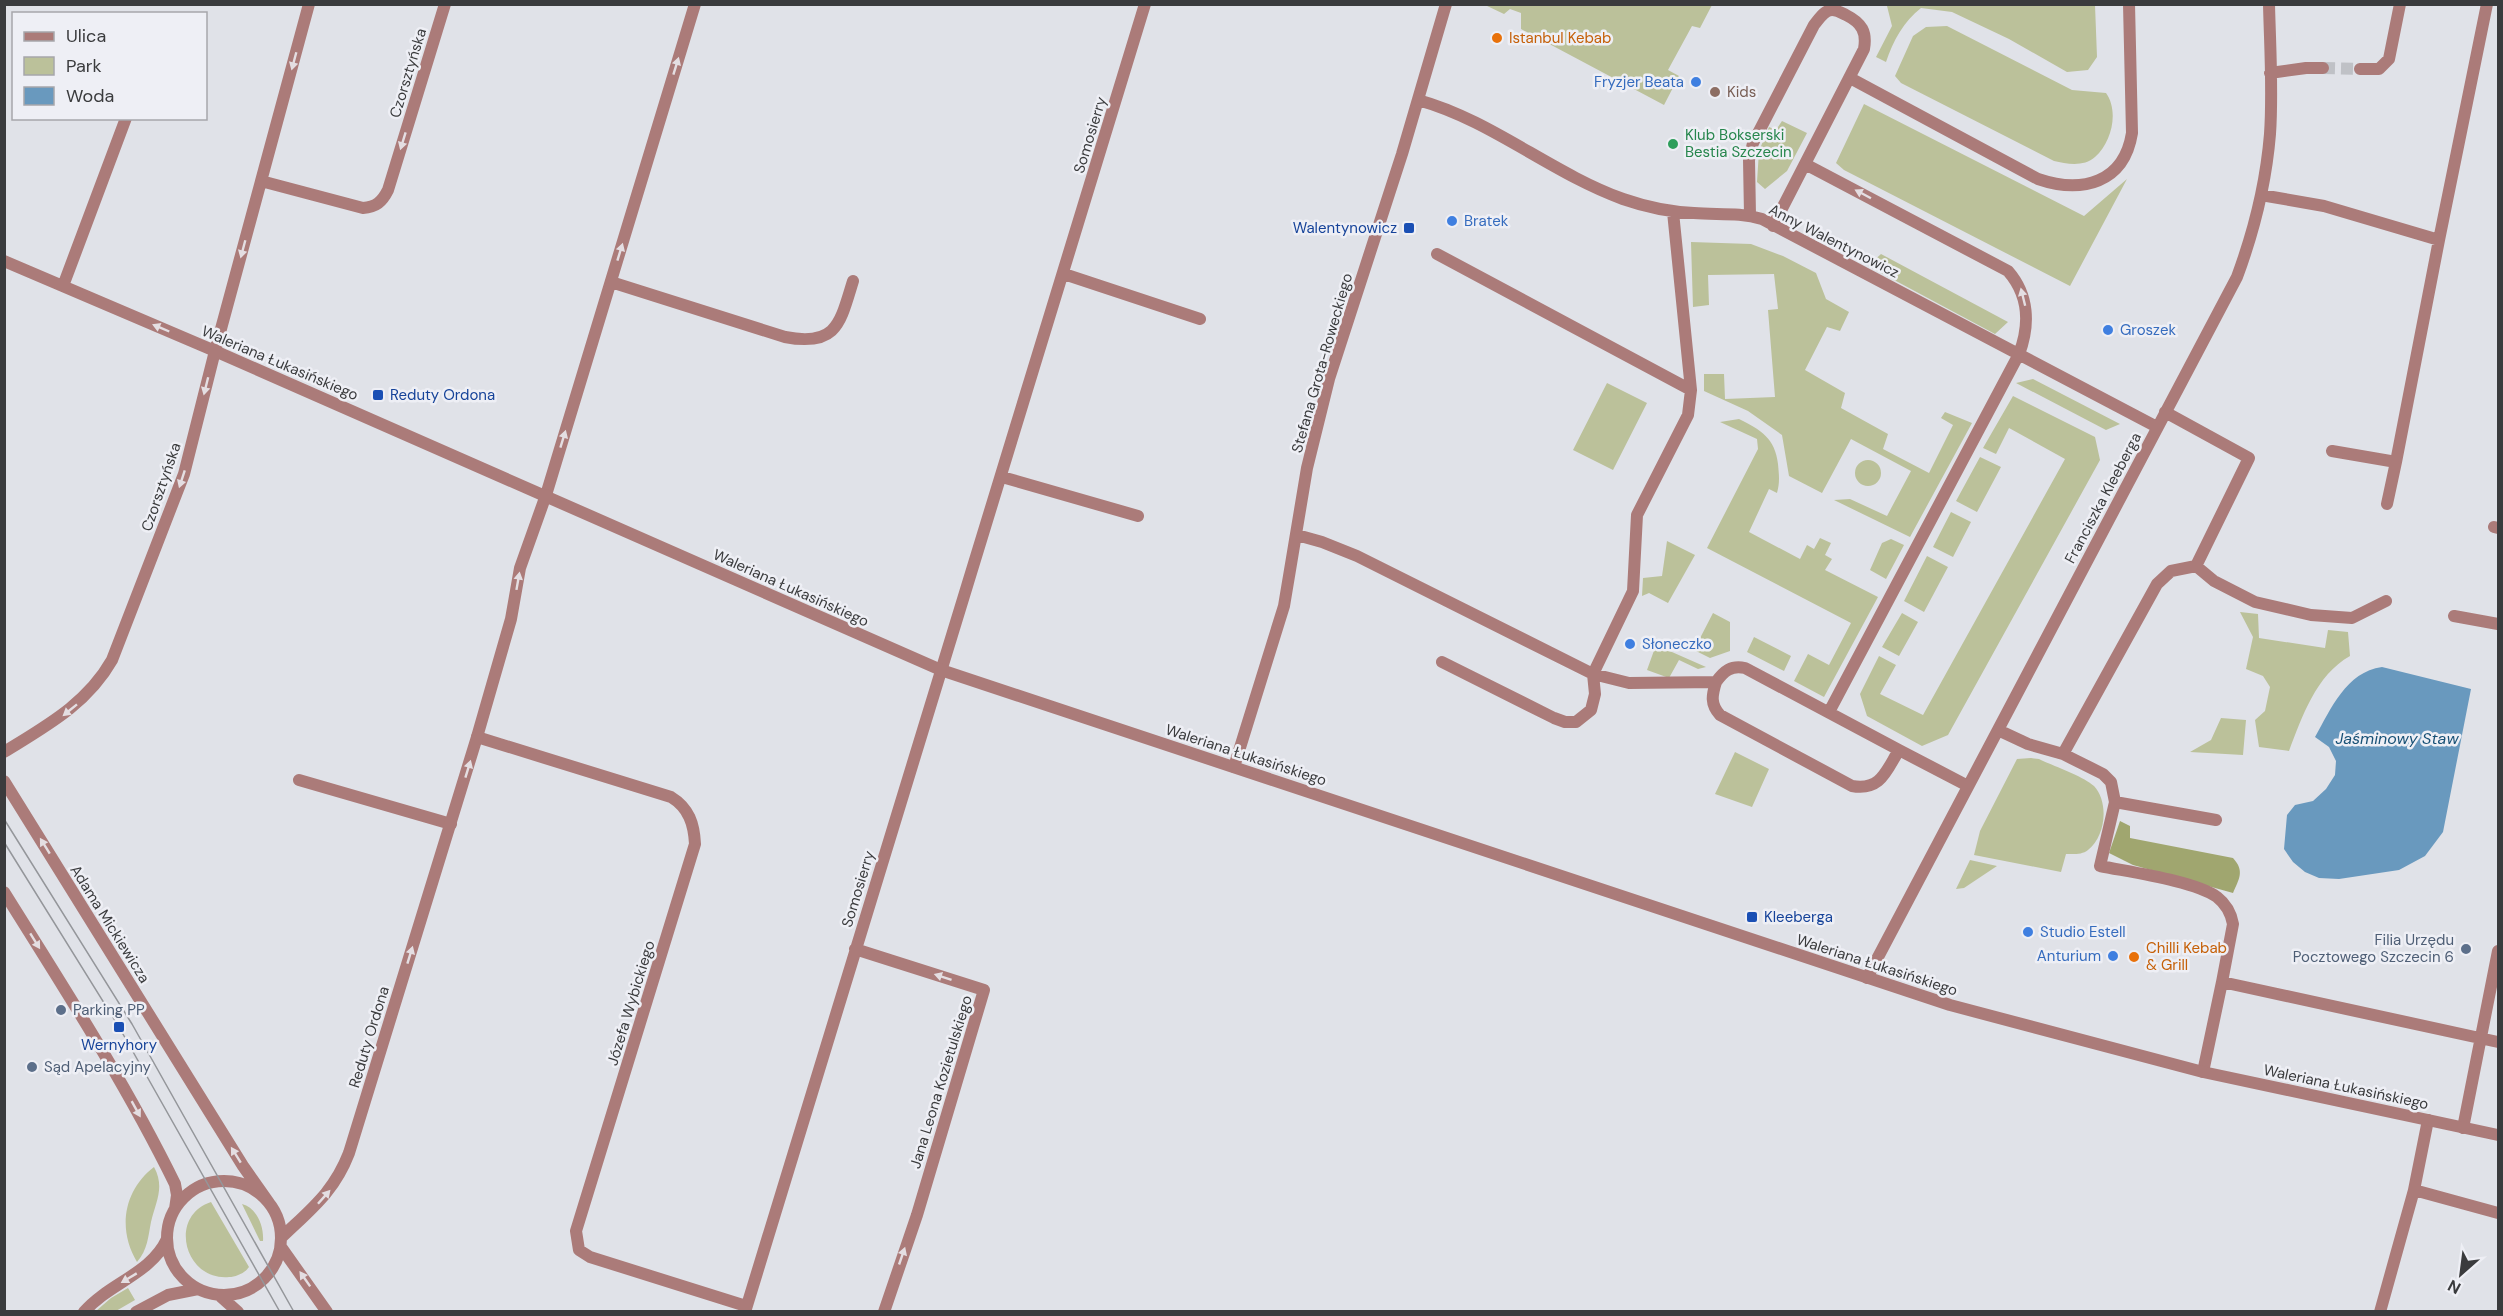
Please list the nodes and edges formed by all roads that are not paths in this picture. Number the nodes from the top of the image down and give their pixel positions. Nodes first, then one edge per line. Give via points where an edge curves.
1 (309, 4) edge
2 (445, 4) edge
3 (695, 4) edge
4 (1145, 4) edge
5 (1446, 4) edge
6 (2129, 4) edge
7 (2269, 4) edge
8 (2400, 4) edge
9 (2487, 4) edge
10 (2323, 68) tunnel mouth
11 (2360, 69) tunnel mouth
12 (2270, 73) junction
13 (1850, 78) junction
14 (1418, 100) junction
15 (125, 120) edge
16 (1805, 164) junction
17 (261, 181) junction
18 (2261, 195) junction
19 (1673, 212) junction
20 (1750, 215) junction
21 (1773, 226) junction
22 (2439, 240) junction
23 (1437, 254) dead end
24 (4, 261) edge
25 (1064, 274) junction
26 (853, 280) dead end
27 (611, 282) junction
28 (63, 286) junction
29 (1200, 319) dead end
30 (215, 351) junction
31 (2019, 354) junction
32 (1691, 390) junction
33 (2165, 412) junction
34 (2157, 427) junction
35 (2332, 450) dead end
36 (2396, 462) junction
37 (1002, 477) junction
38 (546, 495) junction
39 (2387, 504) dead end
40 (1138, 516) dead end
41 (1297, 535) junction
42 (2196, 566) junction
43 (2386, 601) dead end
44 (2454, 616) dead end
45 (2499, 624) edge
46 (1442, 662) dead end
47 (941, 670) junction
48 (1593, 674) junction
49 (1716, 682) junction
50 (1829, 712) junction
51 (1998, 730) junction
52 (477, 737) junction
53 (1899, 750) junction
54 (4, 752) edge
55 (2063, 754) junction
56 (1234, 767) junction
57 (299, 780) dead end
58 (4, 782) edge
59 (1968, 786) junction
60 (2115, 802) junction
61 (2216, 820) dead end
62 (451, 824) junction
63 (4, 892) edge
64 (855, 949) junction
65 (2499, 951) edge
66 (1867, 978) junction
67 (2222, 982) junction
68 (2480, 1038) junction
69 (2499, 1042) edge
70 (2203, 1071) junction
71 (2428, 1120) junction
72 (2463, 1128) junction
73 (2499, 1135) edge
74 (2414, 1190) junction
75 (269, 1203) junction
76 (175, 1209) junction
77 (2499, 1213) edge
78 (168, 1239) junction
79 (281, 1242) junction
80 (198, 1289) junction
81 (218, 1295) junction
82 (745, 1309) edge
83 (84, 1311) edge
84 (136, 1311) edge
85 (238, 1311) edge
86 (327, 1311) edge
87 (884, 1311) edge
88 (2379, 1311) edge

1 -> 17 street, Czorsztyńska
2 -> 17 street, Czorsztyńska via 383,199 373,207 363,208
27 -> 3 street, Reduty Ordona
4 - 25 street, Somosierry
5 - 14 street, Stefana Grota-Roweckiego
6 - 13 street via 2130,147 2117,169 2093,182 2063,185 2038,179
7 - 12 street, Franciszka Kleeberga
8 - 11 street via 2389,59 2379,69
9 - 22 street
10 - 12 street
12 - 18 street, Franciszka Kleeberga via 2270,132
13 - 16 street
13 - 20 street via 1864,49 1865,32 1853,18 1833,10 1814,25 1753,143
14 - 19 street, Anny Walentynowicz via 1450,110 1590,186
14 - 41 street, Stefana Grota-Roweckiego via 1329,379 1307,468
15 - 28 street
16 - 21 street
31 -> 16 street via 2025,308 2023,293 2008,271
17 -> 30 street, Czorsztyńska
18 - 22 street via 2324,206
18 - 33 street, Franciszka Kleeberga via 2237,277
19 - 20 street, Anny Walentynowicz
19 - 32 street
20 - 21 street, Anny Walentynowicz
21 - 31 street, Anny Walentynowicz
22 - 36 street
23 - 32 street
24 - 28 street, Waleriana Łukasińskiego
25 - 29 street
25 - 37 street, Somosierry
26 - 27 street via 837,324 829,334 805,341
38 -> 27 street, Reduty Ordona
30 -> 28 street, Waleriana Łukasińskiego
30 - 38 street, Waleriana Łukasińskiego
30 -> 54 street, Czorsztyńska via 184,474 112,660 72,709
31 - 34 street, Anny Walentynowicz
31 - 50 street
32 - 48 street via 1688,415 1637,514 1633,591
33 - 34 street, Franciszka Kleeberga
33 - 42 street via 2249,458
34 - 51 street, Franciszka Kleeberga
35 - 36 street
36 - 39 street
37 - 40 street
37 - 47 street, Somosierry
38 - 47 street, Waleriana Łukasińskiego
52 -> 38 street, Reduty Ordona via 511,619 520,568
41 - 48 street via 1357,556
41 - 56 street, Stefana Grota-Roweckiego via 1284,606
42 - 43 street via 2214,581 2255,602 2311,615 2352,618
42 - 55 street via 2171,572 2157,584
44 - 45 street
46 - 48 street via 1565,722 1576,722 1591,710 1595,694
47 - 56 street, Waleriana Łukasińskiego
47 - 64 street, Somosierry
48 - 49 street via 1629,683
49 - 50 street via 1728,669 1745,668
49 - 53 street via 1712,702 1720,715 1852,786 1879,782
50 - 53 street
51 - 55 street
51 - 59 street, Franciszka Kleeberga
62 -> 52 street, Reduty Ordona
52 - 82 street, Józefa Wybickiego via 671,797 688,813 695,844 576,1231 577,1244 590,1257
53 - 59 street
55 - 60 street via 2103,774 2111,782
56 - 66 street, Waleriana Łukasińskiego
57 - 62 street
75 -> 58 street, Adama Mickiewicza
59 - 66 street, Franciszka Kleeberga
60 - 61 street
60 - 67 street via 2100,866 2198,888 2217,897 2227,907 2233,924
79 -> 62 street, Reduty Ordona via 323,1198 344,1168
63 -> 76 street via 140,1117 175,1184
64 - 82 street, Somosierry
87 -> 64 street, Jana Leona Kozietulskiego via 984,990
65 - 68 street
66 - 70 street, Waleriana Łukasińskiego via 1971,1011
67 - 68 street
67 - 70 street
68 - 69 street
68 - 72 street
70 - 71 street, Waleriana Łukasińskiego
71 - 72 street, Waleriana Łukasińskiego
71 - 74 street
72 - 73 street, Waleriana Łukasińskiego
74 - 77 street
74 - 88 street
75 - 76 street via 246,1185 221,1182 197,1188
75 - 79 street via 279,1220
76 - 78 street
78 - 80 street via 176,1268
78 -> 83 street via 149,1263
79 - 81 street via 275,1265 258,1285 239,1294
86 -> 79 street
80 - 81 street
80 - 84 street via 168,1295
81 - 85 street

